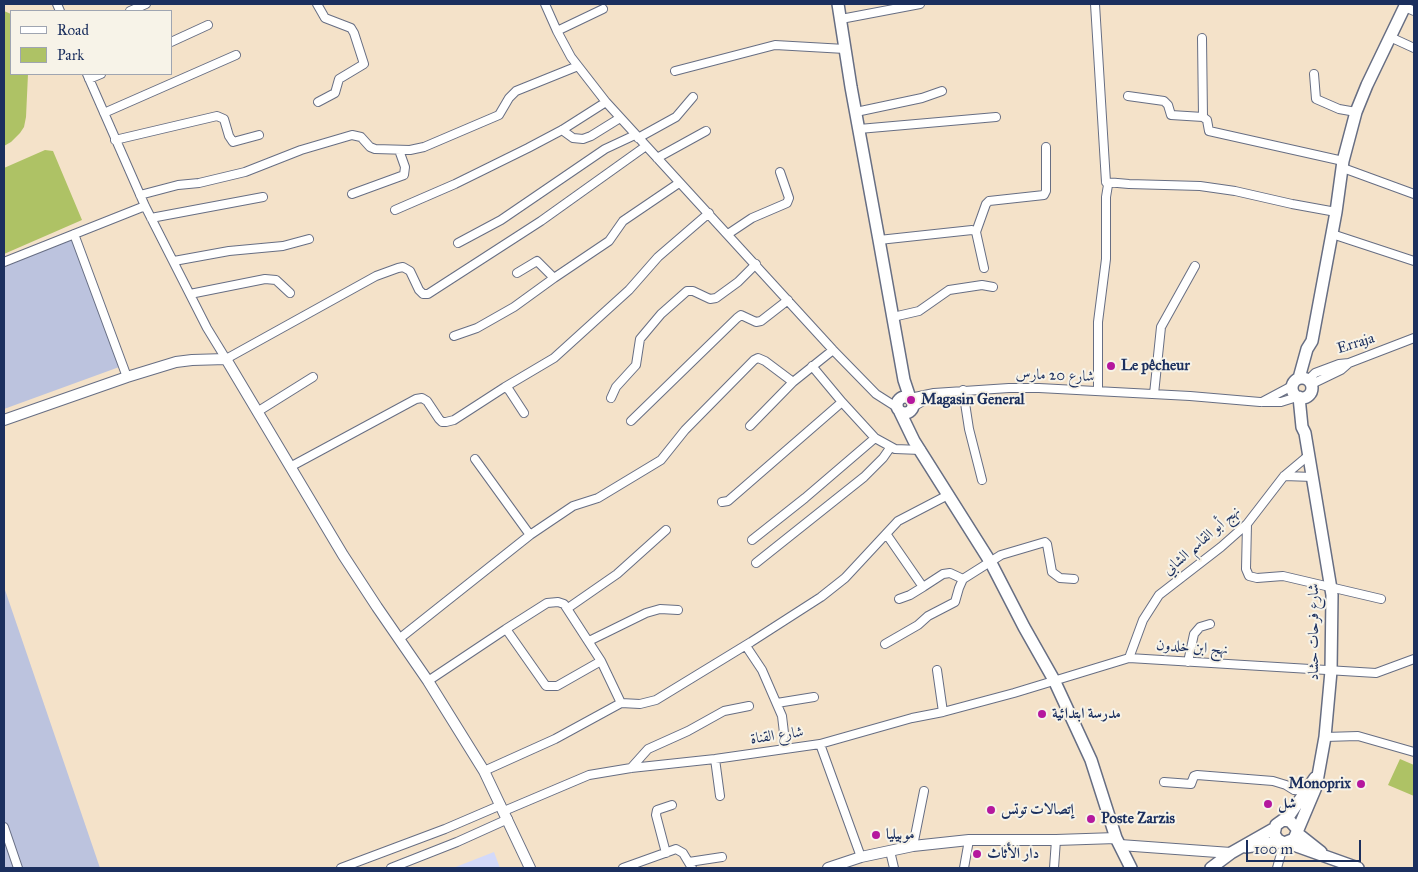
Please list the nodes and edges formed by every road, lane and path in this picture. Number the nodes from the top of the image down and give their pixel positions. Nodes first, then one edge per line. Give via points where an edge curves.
1 (146, 4) edge
2 (317, 4) edge
3 (545, 4) edge
4 (838, 4) edge
5 (920, 4) edge
6 (1095, 4) edge
7 (1408, 7) edge
8 (602, 9) dead end
9 (132, 10) edge
10 (840, 19) junction
11 (208, 25) dead end
12 (557, 31) junction
13 (1390, 37) junction
14 (1202, 38) dead end
15 (172, 42) edge
16 (1414, 48) edge
17 (845, 49) junction
18 (236, 55) dead end
19 (578, 66) junction
20 (675, 71) dead end
21 (1314, 74) dead end
22 (88, 76) edge
23 (942, 91) dead end
24 (1128, 96) dead end
25 (693, 97) dead end
26 (318, 102) dead end
27 (606, 102) junction
28 (856, 112) junction
29 (1356, 112) junction
30 (104, 113) junction
31 (1202, 116) junction
32 (996, 117) dead end
33 (620, 118) junction
34 (859, 129) junction
35 (562, 130) junction
36 (706, 131) dead end
37 (260, 134) dead end
38 (636, 136) junction
39 (115, 140) junction
40 (646, 146) junction
41 (1046, 147) dead end
42 (399, 150) junction
43 (657, 158) junction
44 (1343, 164) junction
45 (780, 172) dead end
46 (1106, 182) junction
47 (679, 183) junction
48 (352, 194) dead end
49 (1414, 194) edge
50 (140, 195) junction
51 (263, 197) dead end
52 (145, 206) junction
53 (395, 210) dead end
54 (1336, 212) junction
55 (709, 213) junction
56 (151, 218) junction
57 (976, 232) junction
58 (74, 234) junction
59 (728, 234) junction
60 (1332, 234) junction
61 (310, 239) dead end
62 (879, 240) junction
63 (458, 243) dead end
64 (174, 261) junction
65 (1414, 261) edge
66 (4, 262) edge
67 (756, 264) junction
68 (1195, 266) dead end
69 (984, 268) dead end
70 (517, 273) dead end
71 (554, 278) junction
72 (993, 286) dead end
73 (290, 293) dead end
74 (190, 294) junction
75 (788, 300) junction
76 (893, 317) junction
77 (454, 336) dead end
78 (1414, 338) edge
79 (833, 350) junction
80 (226, 359) junction
81 (812, 366) junction
82 (127, 377) junction
83 (313, 377) dead end
84 (793, 382) junction
85 (505, 387) junction
86 (1302, 387) junction
87 (963, 390) junction
88 (1098, 391) junction
89 (1154, 394) junction
90 (611, 398) dead end
91 (842, 402) junction
92 (906, 405) junction
93 (257, 412) junction
94 (524, 413) dead end
95 (4, 420) edge
96 (631, 421) dead end
97 (750, 426) dead end
98 (874, 438) junction
99 (890, 448) junction
100 (920, 449) junction
101 (1309, 455) junction
102 (475, 459) dead end
103 (290, 467) junction
104 (1284, 476) junction
105 (1313, 477) junction
106 (982, 480) dead end
107 (948, 495) junction
108 (722, 502) dead end
109 (1247, 524) junction
110 (666, 530) dead end
111 (530, 535) junction
112 (887, 535) junction
113 (752, 540) dead end
114 (756, 563) dead end
115 (991, 563) junction
116 (963, 579) junction
117 (1074, 579) dead end
118 (1331, 586) junction
119 (923, 587) junction
120 (899, 599) dead end
121 (1381, 599) dead end
122 (568, 608) junction
123 (678, 610) dead end
124 (1210, 624) dead end
125 (506, 629) junction
126 (399, 639) junction
127 (589, 641) junction
128 (885, 644) dead end
129 (746, 646) junction
130 (1129, 658) junction
131 (1414, 659) edge
132 (601, 661) junction
133 (1188, 662) junction
134 (937, 670) dead end
135 (1331, 671) junction
136 (1054, 680) junction
137 (428, 681) junction
138 (814, 697) dead end
139 (621, 702) junction
140 (777, 704) junction
141 (749, 706) dead end
142 (943, 712) junction
143 (1326, 737) junction
144 (820, 744) junction
145 (783, 750) junction
146 (1414, 752) edge
147 (715, 759) junction
148 (631, 768) junction
149 (484, 771) junction
150 (1319, 773) junction
151 (1164, 782) dead end
152 (924, 791) dead end
153 (1305, 791) junction
154 (720, 796) dead end
155 (672, 805) dead end
156 (504, 811) junction
157 (1286, 820) junction
158 (4, 827) edge
159 (1275, 828) junction
160 (1297, 831) junction
161 (969, 840) junction
162 (1056, 840) junction
163 (1118, 842) junction
164 (1284, 843) junction
165 (913, 846) junction
166 (890, 851) junction
167 (1235, 851) junction
168 (666, 853) junction
169 (1323, 855) junction
170 (722, 857) dead end
171 (861, 857) junction
172 (691, 866) edge
173 (18, 868) edge
174 (341, 868) edge
175 (391, 868) edge
176 (530, 868) edge
177 (623, 868) edge
178 (828, 868) edge
179 (894, 868) edge
180 (964, 868) edge
181 (1054, 868) edge
182 (1131, 868) edge
183 (1212, 868) edge
184 (1277, 868) edge
185 (1358, 868) edge

1 - 9 street
2 - 26 street via 325,18 351,28 364,61 363,66 339,79 335,93
3 - 12 street
4 - 10 main road
5 - 10 street
6 - 46 street
7 - 13 main road, شارع فرحات حشاد
8 - 12 street
10 - 17 main road
11 - 15 street
12 - 19 street
13 - 16 street
13 - 29 main road, شارع فرحات حشاد
14 - 31 street
17 - 20 street via 775,45
17 - 28 main road
18 - 30 street
19 - 27 street
19 - 42 street via 516,92 499,115 424,147
21 - 29 street via 1316,99
22 - 30 street
23 - 28 street
24 - 31 street via 1164,101 1171,115
25 - 38 street via 682,112
27 - 33 street
27 - 35 street
28 - 34 main road
29 - 44 main road, شارع فرحات حشاد
30 - 39 street
31 - 44 street via 1212,133
32 - 34 street
33 - 35 street via 583,139 573,138
33 - 38 street
34 - 62 main road
35 - 53 street
36 - 43 street
37 - 39 street via 233,142 224,119 217,116
38 - 40 street
38 - 63 street via 605,149 507,216
39 - 50 street
40 - 43 street
40 - 80 street via 542,222 428,294 419,290 410,271 398,268 368,281
41 - 57 street via 1044,195 989,201
42 - 48 street via 405,167 404,175
42 - 50 street via 375,149 361,137 352,135 245,172
43 - 47 street
44 - 49 street
44 - 54 main road, شارع فرحات حشاد
45 - 59 street via 789,198 787,203 752,218
46 - 54 street via 1200,186
46 - 88 street via 1106,270 1098,322
47 - 55 street
47 - 71 street via 623,221 609,241
50 - 52 street
51 - 56 street
52 - 56 street
52 - 58 street
54 - 60 main road, شارع فرحات حشاد
55 - 59 street
55 - 85 street via 658,257 629,290 554,358
56 - 64 street
57 - 62 street
57 - 69 street
58 - 66 street
58 - 82 street
59 - 67 street
60 - 65 street
60 - 86 main road, شارع فرحات حشاد via 1312,341 1314,350
61 - 64 street via 283,246
62 - 76 main road
64 - 74 street
67 - 75 street
67 - 90 street via 716,298 687,291 662,314 640,338 636,364
68 - 89 street via 1161,327
70 - 71 street via 537,261
71 - 77 street via 500,315
72 - 76 street via 949,290 919,311
73 - 74 street via 276,280 265,278
74 - 80 street
75 - 79 street
75 - 96 street via 761,321 741,315 737,318
76 - 92 main road
78 - 86 street, Erraja via 1349,363 1341,370
79 - 81 street
79 - 92 street via 876,394
80 - 82 street via 176,362
80 - 93 street
81 - 84 street
81 - 91 street
82 - 95 street
83 - 93 street
84 - 97 street
84 - 111 street via 758,358 754,360 661,460 598,498 572,506
85 - 94 street
85 - 103 street via 446,422 439,419 427,401 416,399
86 - 89 street, شارع 20 مارس via 1281,402
86 - 101 main road, شارع فرحات حشاد via 1302,427
87 - 88 street, شارع 20 مارس via 1039,388
87 - 92 street, شارع 20 مارس via 940,392
87 - 106 street
88 - 89 street, شارع 20 مارس
91 - 98 street
91 - 108 street via 728,501
92 - 100 main road via 909,432
93 - 103 street
98 - 99 street
98 - 113 street
99 - 100 street via 903,451
99 - 114 street via 864,476
100 - 107 main road
101 - 104 street, نهج أبو القاسم الشابي
101 - 105 main road, شارع فرحات حشاد
102 - 111 street
103 - 126 street
104 - 105 street
104 - 109 street, نهج أبو القاسم الشابي
105 - 118 main road, شارع فرحات حشاد
107 - 112 street via 898,521
107 - 115 main road
109 - 118 street via 1246,569 1250,576 1283,576
109 - 130 street, نهج أبو القاسم الشابي via 1160,595 1144,620
110 - 122 street via 617,574
111 - 126 street
112 - 119 street
112 - 129 street via 839,583
115 - 116 street
115 - 117 street via 1001,555 1045,542 1052,572 1060,578
115 - 136 main road
116 - 119 street via 950,573 943,574
116 - 128 street via 955,602
118 - 121 street
118 - 135 main road, شارع فرحات حشاد
119 - 120 street
122 - 125 street via 558,602 547,603
122 - 127 street
123 - 127 street via 660,609 646,613
124 - 133 street via 1200,627 1194,634
125 - 132 street via 546,686 557,686
125 - 137 street
126 - 137 street
127 - 132 street
129 - 139 street via 656,700 640,704
129 - 140 street via 762,670
130 - 133 street, نهج ابن خلدون
130 - 136 street, نهج ابن خلدون
131 - 135 street, نهج ابن خلدون via 1376,673
132 - 139 street
133 - 135 street, نهج ابن خلدون
134 - 142 street
135 - 143 main road, شارع فرحات حشاد
136 - 142 street, شارع القناة
136 - 163 main road via 1091,760
137 - 149 street
138 - 140 street
139 - 149 street via 556,739
140 - 145 street via 783,724
141 - 148 street via 724,711 648,749
142 - 144 street, شارع القناة
143 - 146 street via 1358,736
143 - 150 main road, شارع فرحات حشاد
144 - 145 street, شارع القناة
144 - 171 street
145 - 147 street, شارع القناة
147 - 148 street, شارع القناة
147 - 154 street
148 - 156 street, شارع القناة via 579,778
149 - 156 street
150 - 153 main road, شارع فرحات حشاد
150 - 160 main road, شارع فرحات حشاد
151 - 153 street via 1191,784 1197,775 1273,781
152 - 165 street
153 - 157 main road, شارع فرحات حشاد
155 - 168 street via 657,810 656,815
156 - 174 street
156 - 175 street via 457,842
156 - 176 street
157 - 159 main road
157 - 160 main road via 1293,823
158 - 173 street
159 - 164 main road via 1276,837
159 - 167 main road
160 - 164 main road via 1294,840
160 - 169 main road
161 - 162 street
161 - 165 street
161 - 180 street
162 - 163 street
162 - 181 street
163 - 167 street
163 - 182 main road
164 - 167 main road
164 - 169 main road
164 - 184 street
165 - 166 street
166 - 171 street
166 - 179 street
167 - 183 main road
168 - 172 street via 676,849 683,853
168 - 177 street
169 - 185 main road
170 - 172 street
171 - 178 street

